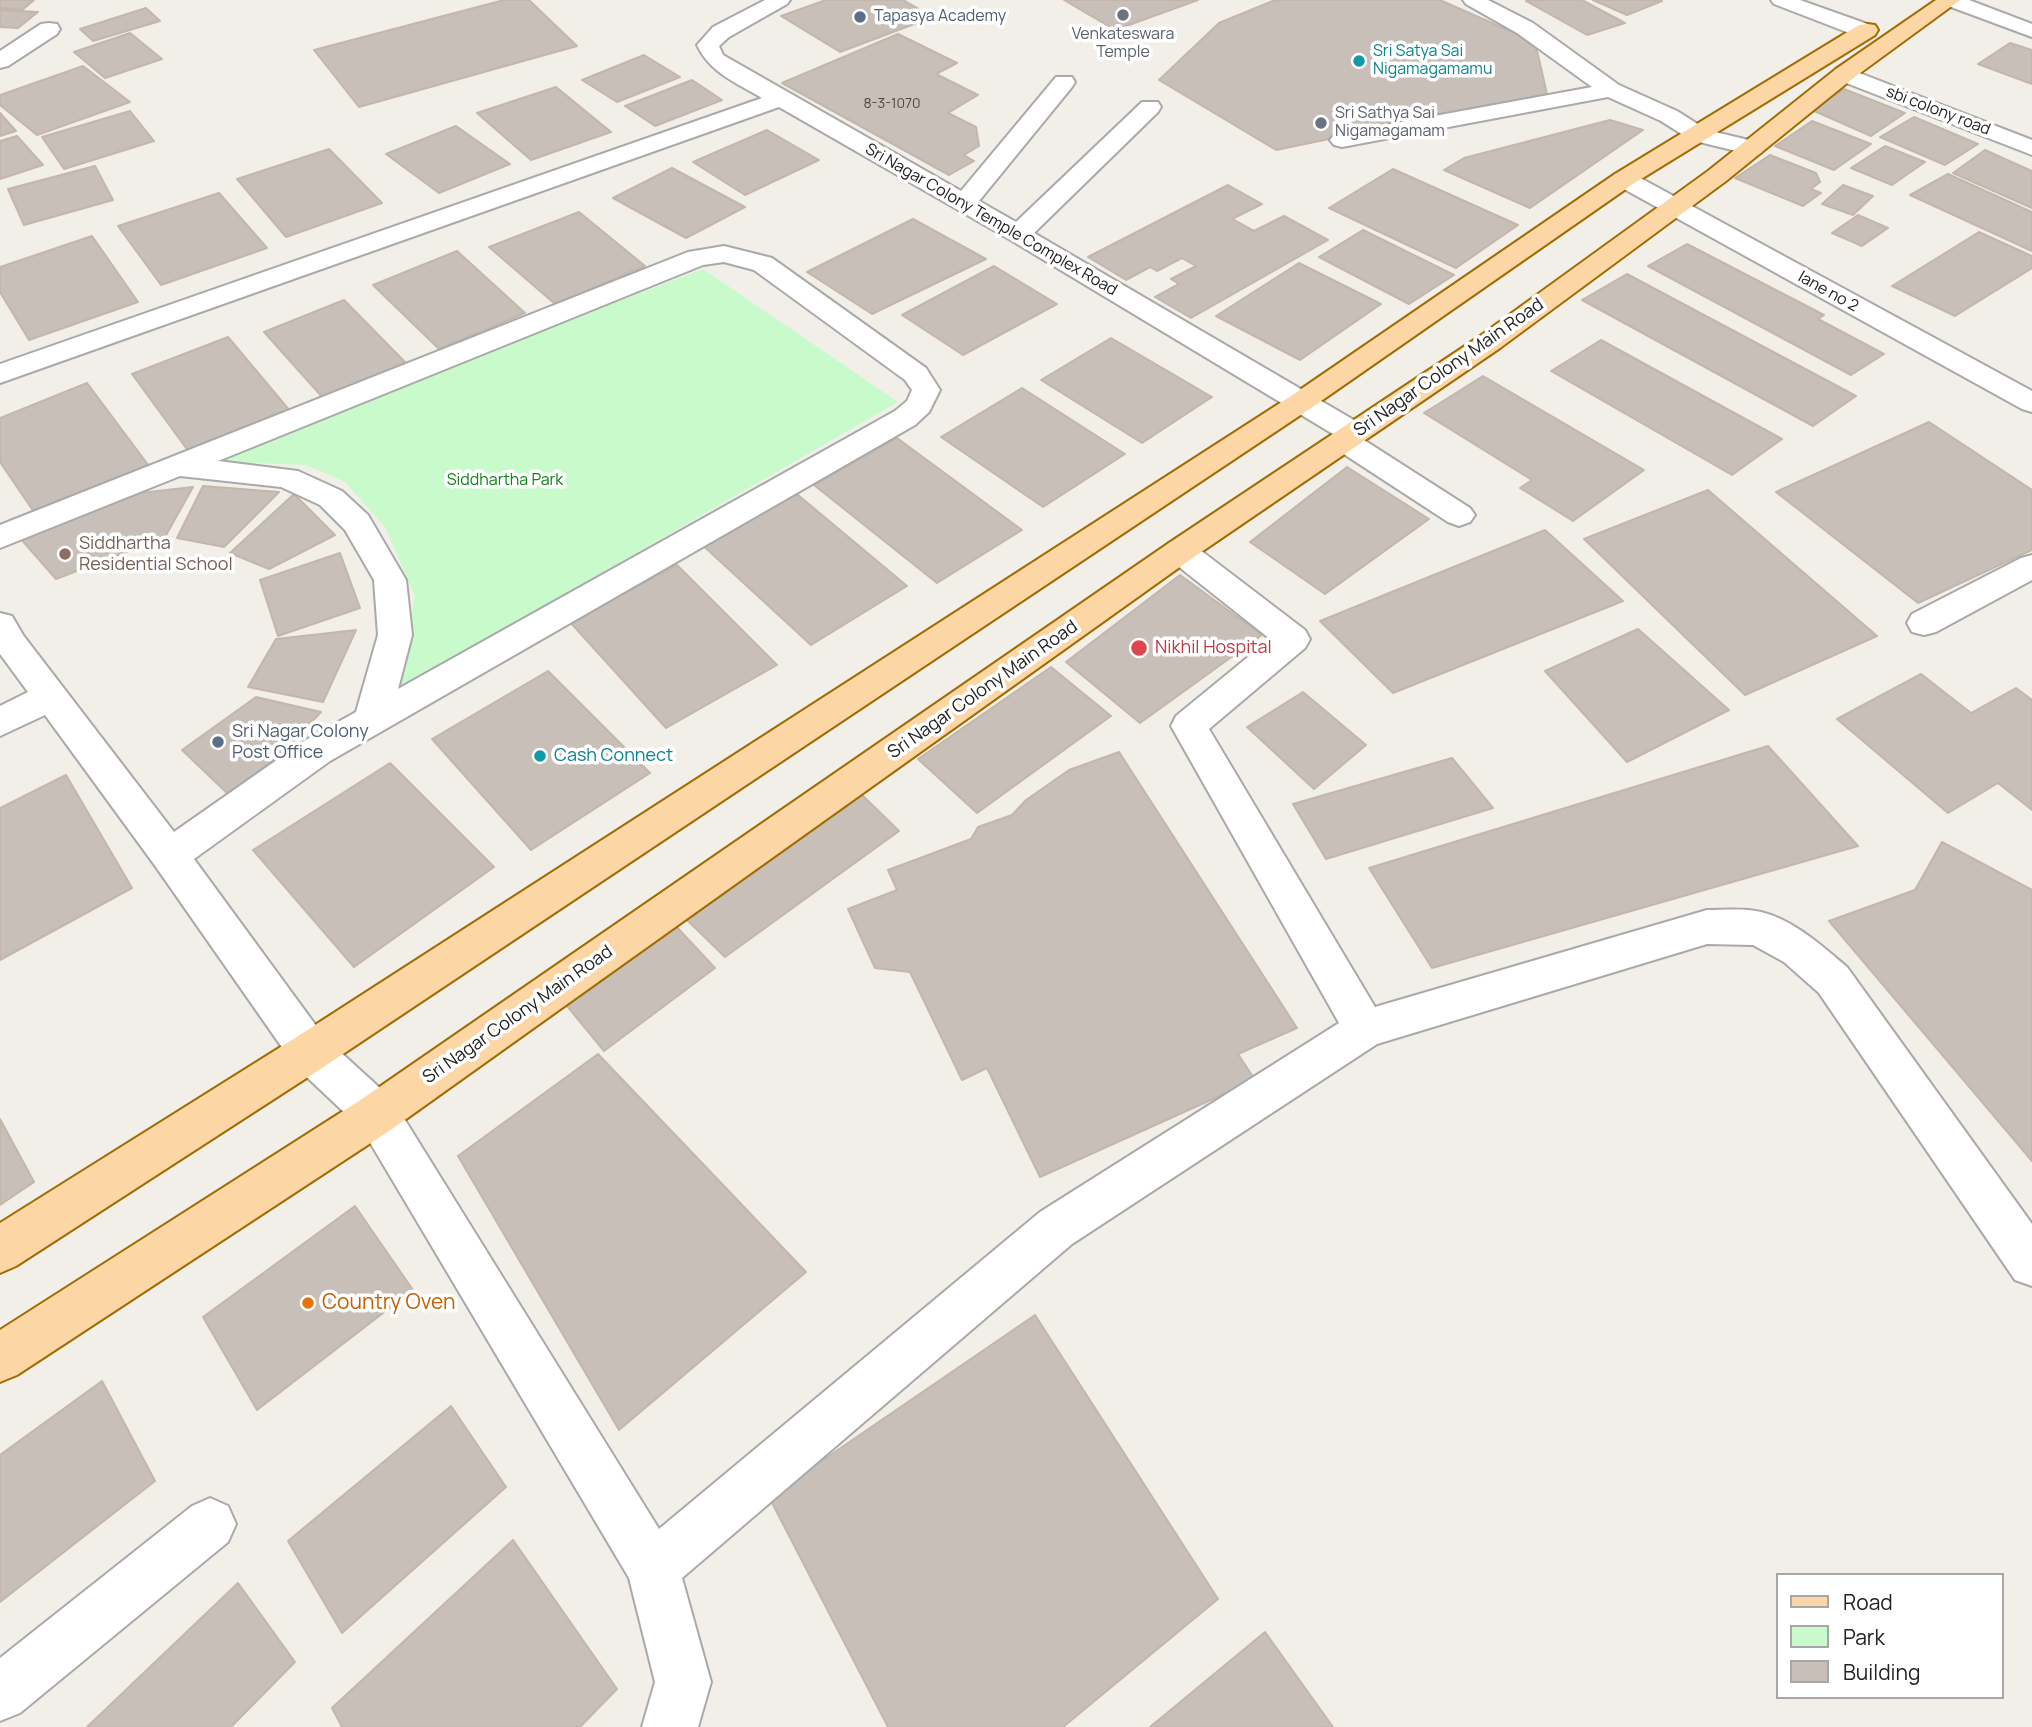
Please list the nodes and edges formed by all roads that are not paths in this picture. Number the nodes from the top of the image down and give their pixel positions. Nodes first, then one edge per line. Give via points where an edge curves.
1 (779, 0) edge
2 (1473, 0) edge
3 (1782, 0) edge
4 (1912, 0) edge
5 (1950, 0) edge
6 (49, 29) dead end
7 (1865, 31) junction
8 (2032, 31) edge
9 (0, 61) edge
10 (1844, 74) junction
11 (1064, 82) dead end
12 (1611, 90) junction
13 (780, 99) junction
14 (1150, 107) dead end
15 (1699, 135) junction
16 (1342, 139) dead end
17 (1753, 148) junction
18 (2032, 148) edge
19 (1624, 179) junction
20 (964, 203) junction
21 (1674, 208) junction
22 (1018, 234) junction
23 (0, 374) edge
24 (1301, 402) junction
25 (2032, 403) edge
26 (1349, 437) junction
27 (177, 466) junction
28 (1459, 515) dead end
29 (0, 537) edge
30 (1180, 551) junction
31 (2032, 566) edge
32 (1924, 623) dead end
33 (4, 640) edge
34 (50, 697) junction
35 (372, 719) junction
36 (0, 722) edge
37 (170, 856) junction
38 (1366, 1029) junction
39 (310, 1052) junction
40 (377, 1115) junction
41 (0, 1251) edge
42 (2032, 1263) edge
43 (0, 1358) edge
44 (210, 1524) dead end
45 (653, 1568) junction
46 (0, 1693) edge
47 (670, 1727) edge

1 - 13 street, Sri Nagar Colony Temple Complex Road via 720,32 708,45 714,58 726,67
2 - 12 street via 1525,28
3 - 7 street
4 - 7 main road
5 - 8 street
5 - 10 main road, Sri Nagar Colony Main Road
6 - 9 street
7 - 15 main road
10 - 17 main road, Sri Nagar Colony Main Road
10 - 18 street, sbi colony road
11 - 20 street
12 - 15 street
12 - 16 street
13 - 20 street, Sri Nagar Colony Temple Complex Road
13 - 23 street
14 - 22 street
15 - 17 street
15 - 19 main road
17 - 21 main road, Sri Nagar Colony Main Road
19 - 21 street, lane no 2
19 - 24 main road
20 - 22 street, Sri Nagar Colony Temple Complex Road
21 - 25 street, lane no 2
21 - 26 main road, Sri Nagar Colony Main Road via 1490,342
22 - 24 street, Sri Nagar Colony Temple Complex Road
24 - 26 street, Sri Nagar Colony Temple Complex Road
24 - 39 main road
26 - 28 street, Sri Nagar Colony Temple Complex Road
26 - 30 main road, Sri Nagar Colony Main Road
27 - 29 street
27 - 35 street via 287,478 331,498 357,523 390,580 395,635
27 - 35 street via 697,258 724,254 763,264 916,374 926,390 919,406 905,418
30 - 38 street via 1293,639 1189,726
30 - 40 main road, Sri Nagar Colony Main Road
31 - 32 street
33 - 34 street
34 - 36 street
34 - 37 street
35 - 37 street via 317,751
37 - 39 street
38 - 42 street via 1707,927 1759,928 1798,950 1833,980
38 - 45 street via 1056,1228
39 - 40 street
39 - 41 main road
40 - 43 main road, Sri Nagar Colony Main Road
40 - 45 street
44 - 46 street
45 - 47 street via 683,1682

